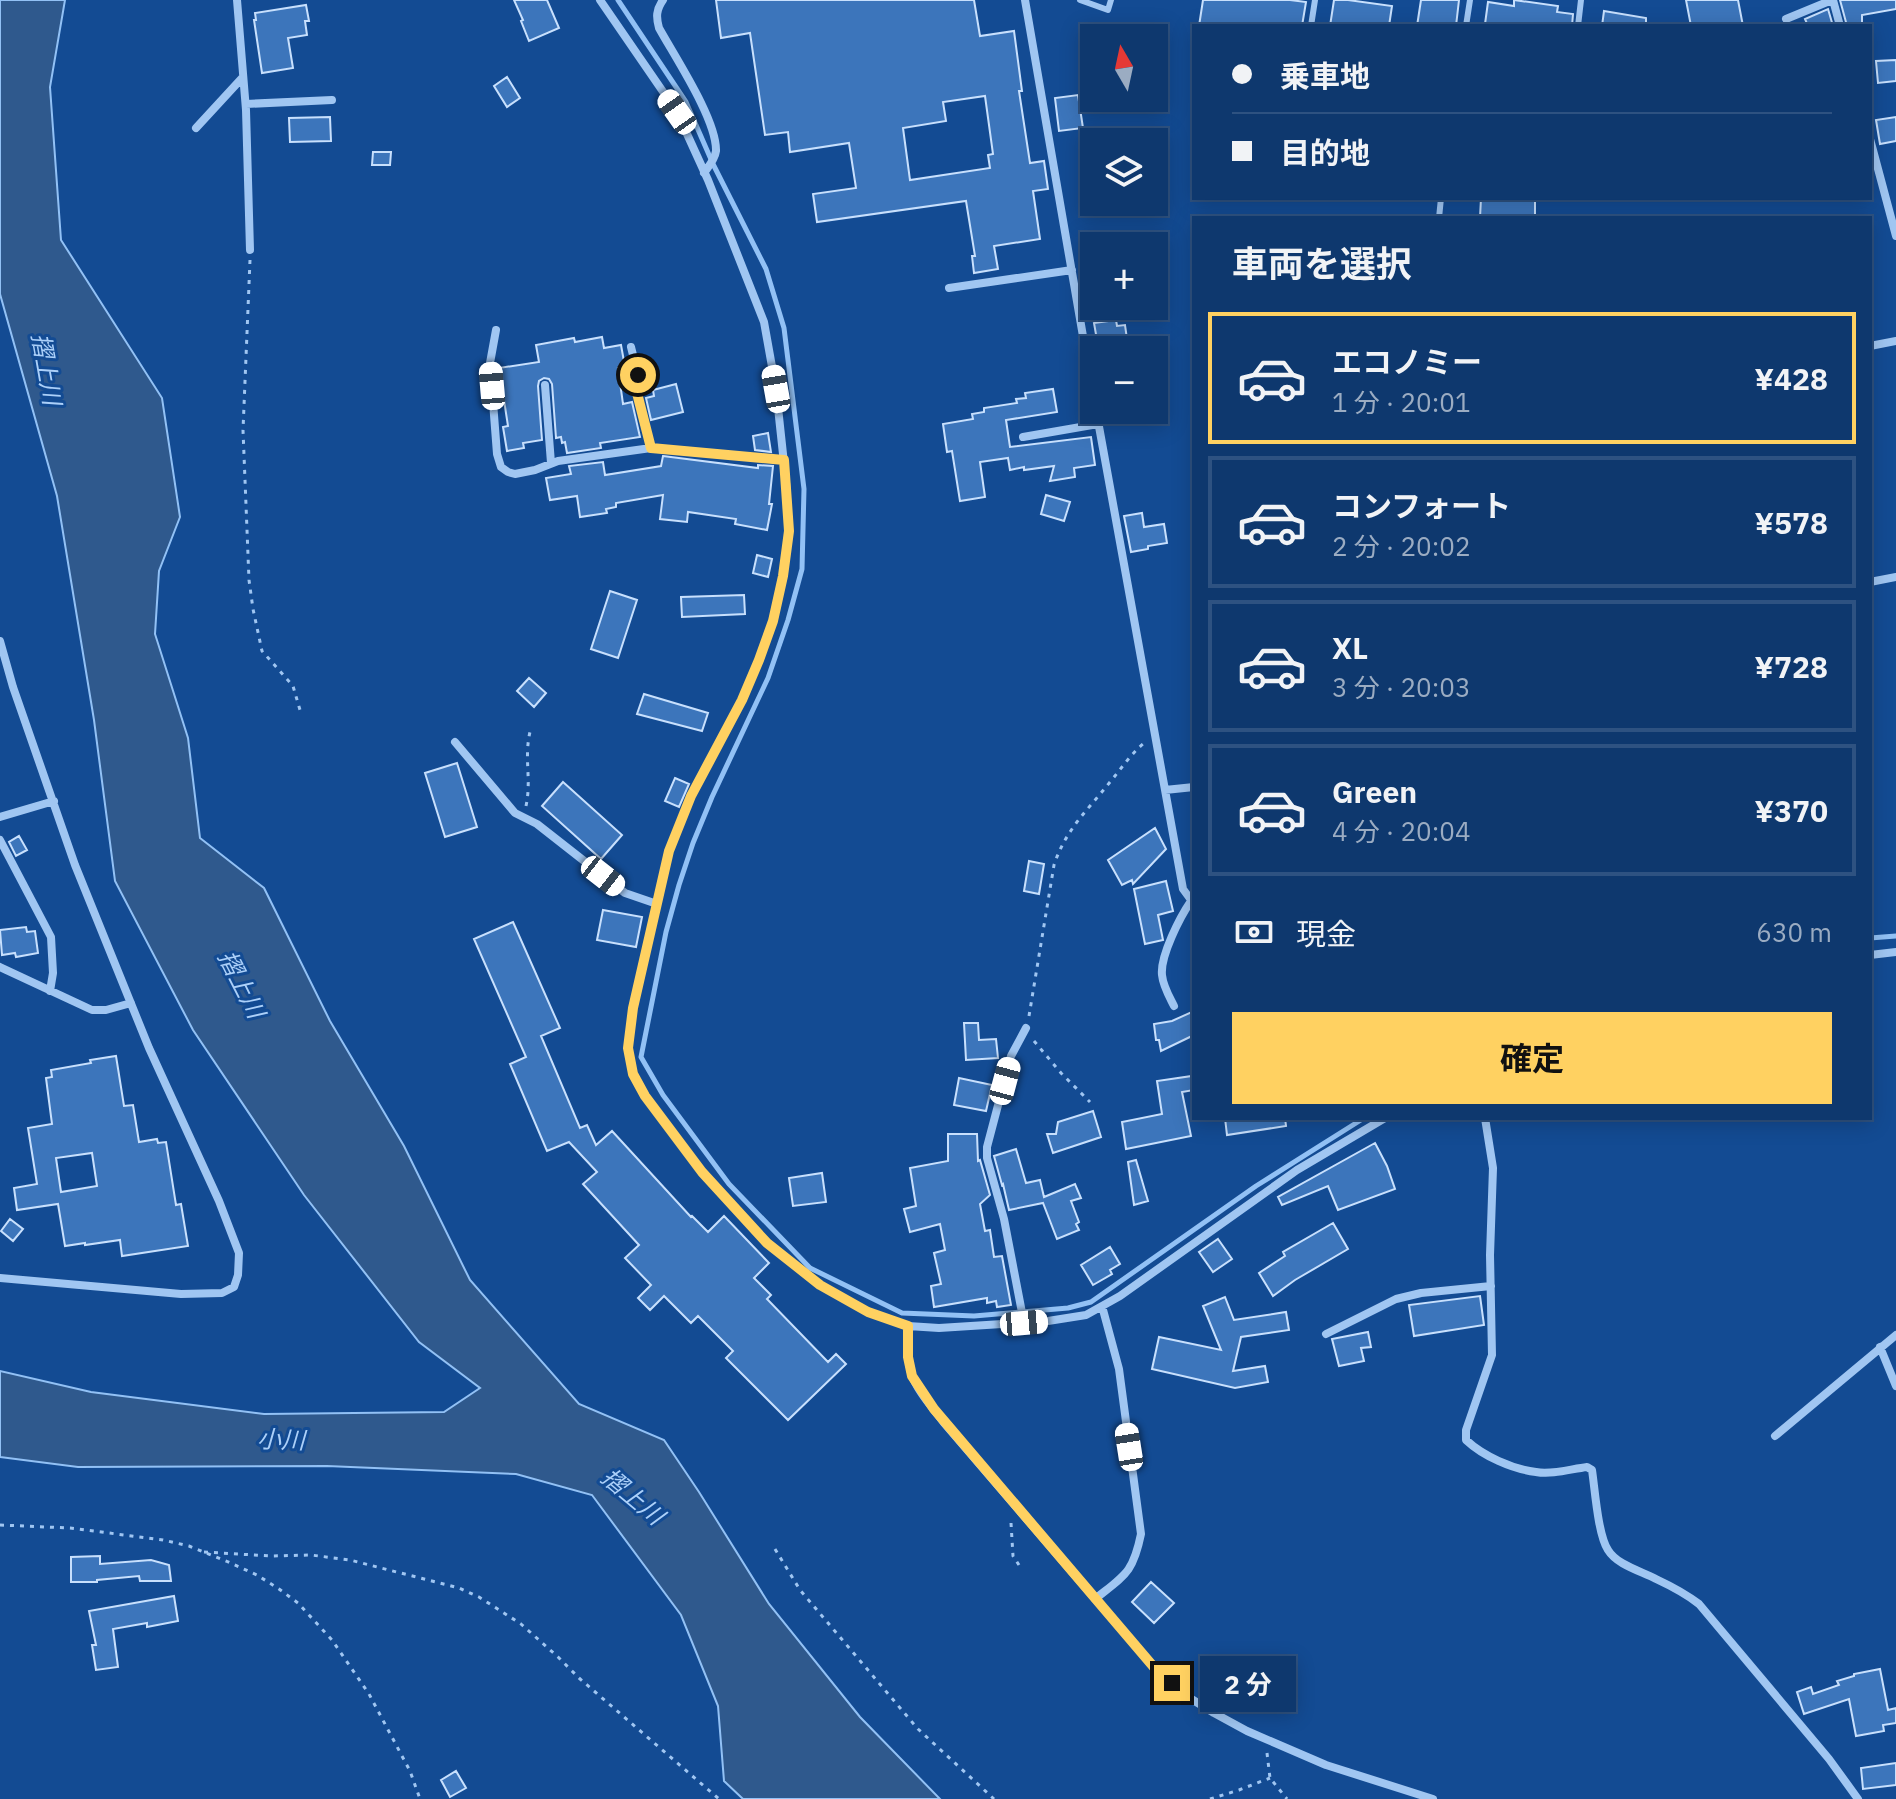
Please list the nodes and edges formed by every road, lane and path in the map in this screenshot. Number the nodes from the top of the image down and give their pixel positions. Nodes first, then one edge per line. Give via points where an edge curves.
1 (237, 0) edge
2 (600, 0) edge
3 (663, 0) edge
4 (1025, 0) edge
5 (1080, 0) edge
6 (1111, 0) edge
7 (1315, 0) edge
8 (1470, 0) edge
9 (1581, 0) edge
10 (1832, 0) edge
11 (1786, 19) dead end
12 (1311, 24) edge
13 (1466, 24) edge
14 (1578, 24) edge
15 (1839, 24) edge
16 (243, 77) junction
17 (332, 100) dead end
18 (246, 104) junction
19 (196, 128) dead end
20 (1872, 146) edge
21 (706, 170) junction
22 (1896, 236) edge
23 (250, 250) joint
24 (1072, 270) junction
25 (949, 288) dead end
26 (496, 330) dead end
27 (1083, 336) edge
28 (1896, 341) edge
29 (1872, 346) edge
30 (631, 347) dead end
31 (545, 385) dead end
32 (1098, 424) joint
33 (1023, 437) dead end
34 (651, 448) junction
35 (784, 460) junction
36 (551, 463) junction
37 (1896, 577) edge
38 (1872, 582) edge
39 (0, 641) edge
40 (300, 710) dead end
41 (531, 728) dead end
42 (1155, 734) junction
43 (455, 742) dead end
44 (1192, 787) edge
45 (1165, 790) junction
46 (54, 801) junction
47 (0, 817) edge
48 (523, 817) junction
49 (0, 840) edge
50 (1192, 901) edge
51 (1192, 903) edge
52 (657, 904) junction
53 (1896, 952) edge
54 (1872, 955) edge
55 (0, 967) edge
56 (50, 991) junction
57 (131, 1003) junction
58 (1174, 1006) dead end
59 (1026, 1028) junction
60 (1090, 1102) dead end
61 (1382, 1120) edge
62 (1485, 1120) edge
63 (0, 1278) edge
64 (1491, 1286) junction
65 (1102, 1306) junction
66 (1023, 1320) junction
67 (908, 1326) junction
68 (1326, 1334) dead end
69 (1896, 1335) edge
70 (1880, 1347) junction
71 (1896, 1386) edge
72 (1775, 1436) dead end
73 (1011, 1523) dead end
74 (0, 1525) edge
75 (775, 1549) dead end
76 (204, 1552) junction
77 (1019, 1565) dead end
78 (1095, 1599) junction
79 (1266, 1739) junction
80 (1270, 1778) junction
81 (420, 1799) edge
82 (719, 1799) edge
83 (994, 1799) edge
84 (1210, 1799) edge
85 (1287, 1799) edge
86 (1433, 1799) edge
87 (1858, 1799) edge

1 - 16 street
2 - 21 street via 677,112
3 - 21 street via 657,13 659,28 715,141 716,155
4 - 24 street
5 - 6 lane via 1108,10
7 - 12 lane
8 - 13 lane
9 - 14 lane
10 - 11 street
10 - 15 street
16 - 18 street
16 - 19 street
17 - 18 street
18 - 23 street
20 - 22 street
21 - 35 street via 764,322
23 - 40 path via 243,430 249,580 262,651 293,686
24 - 25 street
24 - 27 street
26 - 36 street via 490,363 498,462 515,474
28 - 29 street
30 - 34 street
31 - 36 street
32 - 33 street
32 - 42 street
34 - 35 street
34 - 36 street
35 - 52 street via 789,531 773,621 742,700 691,796 669,851
37 - 38 street
39 - 46 street
41 - 48 path
42 - 45 street
42 - 59 path via 1132,753 1060,846
43 - 48 street
44 - 45 street
45 - 50 street via 1183,889
46 - 47 street
46 - 57 street
48 - 52 street via 625,893
49 - 56 street via 51,937
51 - 58 street via 1162,965
52 - 67 street via 628,1048 645,1096 702,1172 767,1243 820,1285 868,1312
53 - 54 street
55 - 56 street
56 - 57 street via 92,1010
57 - 63 street via 239,1253 234,1287 222,1293 181,1294
59 - 60 path
59 - 66 street via 1011,1056 987,1147
61 - 65 street via 1297,1170
62 - 64 street via 1493,1168
64 - 68 street via 1396,1299
64 - 87 street via 1492,1355 1466,1440 1475,1449 1537,1473 1592,1470 1608,1552 1699,1604
65 - 66 street via 1086,1315
65 - 78 street via 1119,1369 1141,1534 1127,1573
66 - 67 street
67 - 78 street via 912,1376 924,1395
69 - 70 street
70 - 71 street
70 - 72 street
73 - 77 path via 1013,1556
74 - 76 path via 163,1540
75 - 83 path via 800,1590 918,1729
76 - 81 path via 279,1589 332,1640 385,1721
76 - 82 path via 350,1560 479,1597 521,1624
78 - 79 street via 1185,1695
79 - 80 path
79 - 86 street via 1326,1765
80 - 84 path
80 - 85 path

